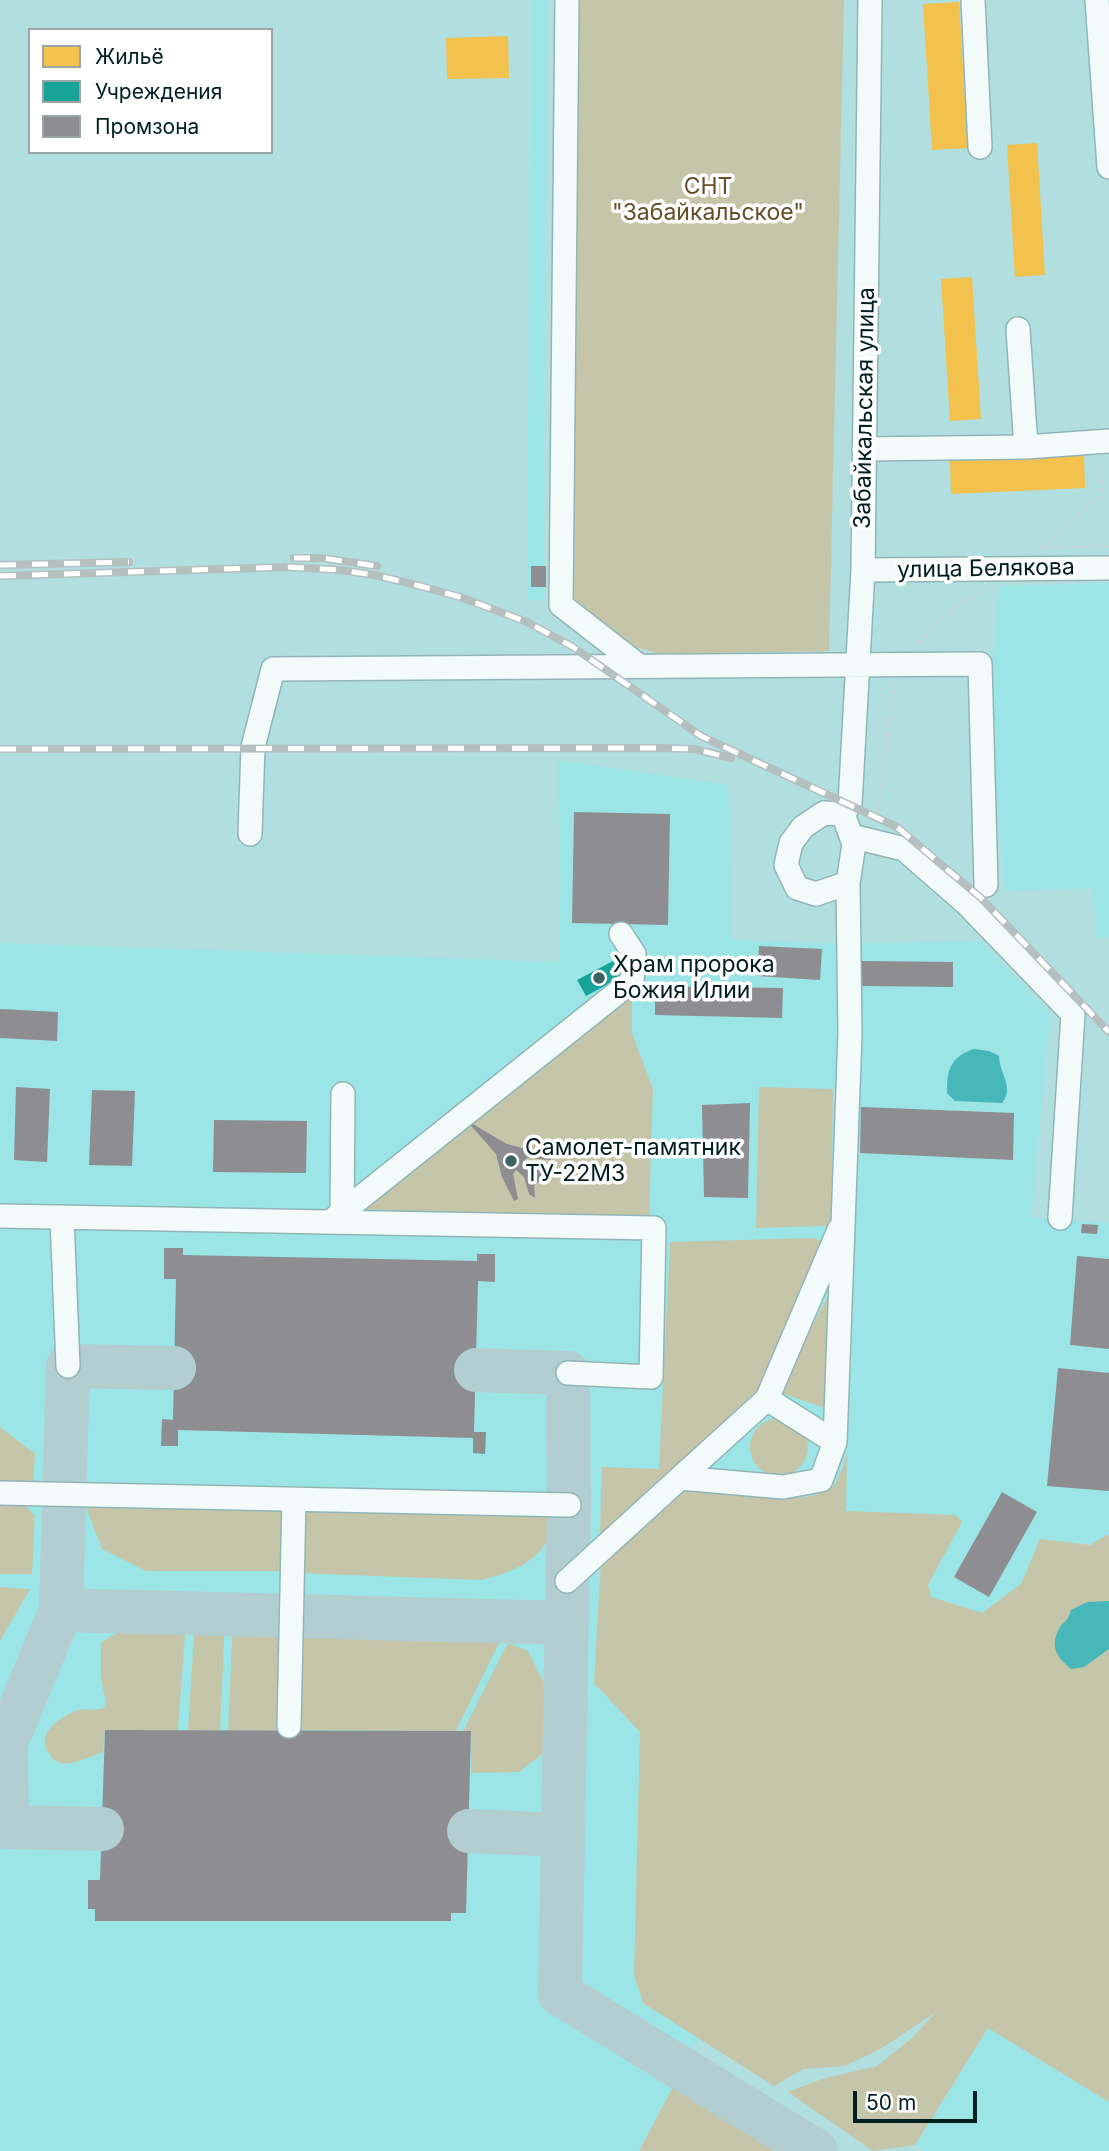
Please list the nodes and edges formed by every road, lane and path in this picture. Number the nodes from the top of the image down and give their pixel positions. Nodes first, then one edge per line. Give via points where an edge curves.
1 (567, 0) edge
2 (870, 0) edge
3 (973, 0) edge
4 (1097, 0) edge
5 (1105, 41) edge
6 (1108, 111) edge
7 (980, 147) dead end
8 (1109, 166) edge
9 (1018, 329) dead end
10 (1104, 442) edge
11 (1026, 447) junction
12 (864, 449) junction
13 (1109, 568) edge
14 (1008, 569) junction
15 (863, 570) junction
16 (858, 664) junction
17 (638, 665) junction
18 (905, 666) junction
19 (843, 814) junction
20 (250, 834) dead end
21 (851, 836) junction
22 (848, 883) junction
23 (986, 886) dead end
24 (621, 934) dead end
25 (343, 1094) dead end
26 (0, 1216) edge
27 (62, 1217) junction
28 (336, 1217) junction
29 (844, 1217) junction
30 (1060, 1218) dead end
31 (68, 1366) dead end
32 (568, 1373) dead end
33 (767, 1399) junction
34 (835, 1442) junction
35 (680, 1478) junction
36 (0, 1493) edge
37 (294, 1499) junction
38 (569, 1506) dead end
39 (567, 1581) dead end
40 (289, 1726) dead end

1 - 17 street via 561,605
2 - 12 street, Забайкальская улица
3 - 7 street
4 - 5 street
5 - 6 street
6 - 8 street
9 - 11 street
10 - 11 street
10 - 14 path via 1102,495
11 - 12 street
12 - 15 street, Забайкальская улица
13 - 14 street, улица Белякова
14 - 15 street, улица Белякова
14 - 18 path via 939,620
15 - 16 street, Забайкальская улица
16 - 17 street
16 - 18 street
16 - 19 street, Забайкальская улица via 850,804
17 - 20 street via 274,669 253,747
18 - 21 path via 894,688 877,817
18 - 23 street via 980,664
19 - 21 street
19 - 22 street via 824,813 803,827 791,843 786,864 797,888 806,891 816,894
21 - 22 street via 854,844
21 - 30 street via 904,849 967,904 1073,1014
22 - 29 street via 850,1034
24 - 28 street via 634,954 632,981
25 - 28 street
26 - 27 street
27 - 28 street
27 - 31 street
28 - 32 street via 654,1228 651,1377
29 - 33 street
29 - 34 street
33 - 34 street
33 - 35 street
34 - 35 street via 821,1480 783,1487
35 - 39 street
36 - 37 street
37 - 38 street
37 - 40 street

